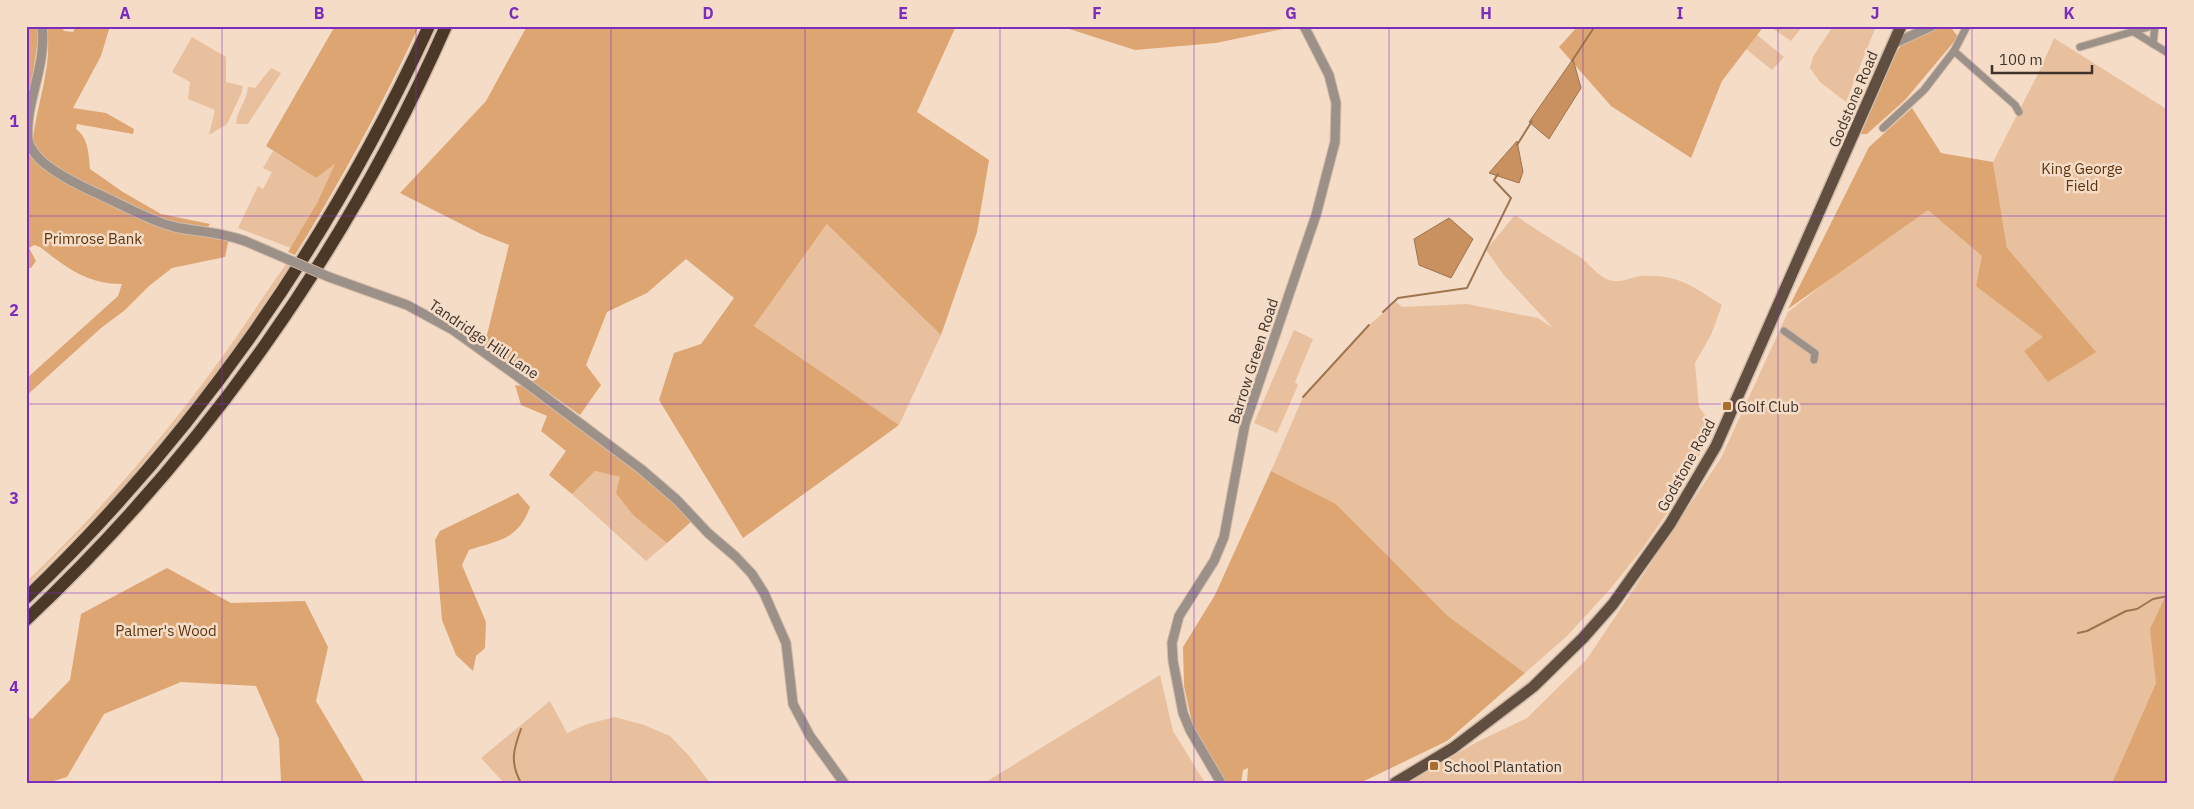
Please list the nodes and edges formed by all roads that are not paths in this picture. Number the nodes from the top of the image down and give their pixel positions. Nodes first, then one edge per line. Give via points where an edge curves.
1 (42, 26) edge
2 (429, 26) edge
3 (446, 26) edge
4 (1304, 26) edge
5 (1901, 26) edge
6 (1932, 26) edge
7 (2153, 26) edge
8 (1964, 28) edge
9 (2134, 32) junction
10 (1893, 44) junction
11 (2153, 44) junction
12 (2080, 47) dead end
13 (1954, 51) junction
14 (2168, 53) edge
15 (2019, 112) dead end
16 (1883, 128) dead end
17 (1784, 331) dead end
18 (1814, 360) dead end
19 (26, 598) edge
20 (26, 620) edge
21 (844, 783) edge
22 (1221, 783) edge
23 (1395, 783) edge

1 - 21 street, Tandridge Hill Lane, bridge via 44,50 29,120 28,141 47,166 157,221 175,227 222,233 341,282 407,305 452,330 641,469 752,574 786,643 793,704 810,736
2 - 19 highway via 351,180 250,339 184,426 136,482
3 - 20 highway via 365,188 305,287 267,342 156,485
4 - 22 street, Barrow Green Road via 1329,76 1336,103 1335,142 1316,215 1245,424 1224,537 1214,561 1179,616 1172,643 1184,713 1190,730
5 - 10 main road, Godstone Road
6 - 10 street, Godstone Road
7 - 9 street
7 - 11 street
8 - 13 street
9 - 11 street
9 - 12 street
10 - 23 main road, Godstone Road via 1716,446 1670,524 1613,604 1545,676 1453,748
11 - 14 street
13 - 15 street
13 - 16 street via 1924,90
17 - 18 street via 1810,348 1815,353

